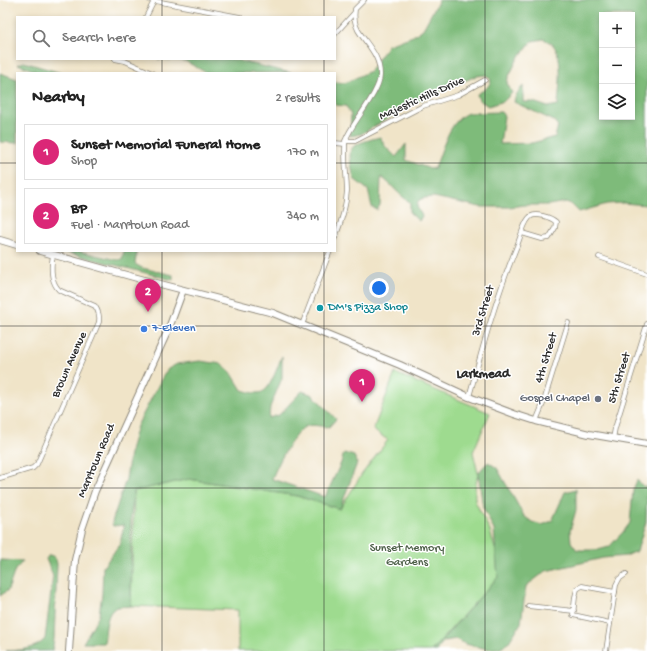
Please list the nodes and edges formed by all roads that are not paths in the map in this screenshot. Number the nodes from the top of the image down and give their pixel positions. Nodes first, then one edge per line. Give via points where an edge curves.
1 (152, 0) edge
2 (364, 0) edge
3 (354, 13) junction
4 (146, 16) edge
5 (235, 16) edge
6 (336, 33) edge
7 (125, 60) edge
8 (150, 72) edge
9 (485, 80) dead end
10 (345, 142) junction
11 (336, 143) edge
12 (522, 233) junction
13 (336, 235) edge
14 (0, 240) edge
15 (16, 245) edge
16 (43, 252) edge
17 (330, 252) edge
18 (53, 255) junction
19 (599, 257) dead end
20 (647, 274) edge
21 (183, 290) junction
22 (568, 323) dead end
23 (647, 324) edge
24 (302, 325) junction
25 (469, 397) junction
26 (536, 421) junction
27 (613, 439) junction
28 (647, 444) edge
29 (0, 478) edge
30 (626, 574) dead end
31 (615, 592) junction
32 (528, 606) dead end
33 (574, 611) junction
34 (610, 623) junction
35 (69, 651) edge
36 (606, 651) edge

1 - 4 street
1 - 5 street
2 - 3 street
3 - 6 street
3 - 10 street via 357,29 378,62 380,76 376,88
7 - 8 street
9 - 10 street, Majestic Hills Drive via 458,95 423,106 355,141
10 - 11 street, Majestic Hills Drive
10 - 13 street via 347,191
12 - 12 street, 3rd Street via 531,215 556,222 549,238 542,239
12 - 25 street, 3rd Street via 498,299
14 - 15 main road
16 - 18 main road
17 - 24 street
18 - 21 main road
18 - 29 street, Brown Avenue via 52,270 56,287 95,306 100,317 99,322 37,464 33,468
19 - 20 street
21 - 24 main road via 273,313
21 - 35 main road, Marrtown Road via 169,328 98,484 82,529 75,560
22 - 26 street, 4th Street via 544,404
23 - 27 street, 5th Street
24 - 25 main road via 400,365
25 - 26 main road
26 - 27 main road
27 - 28 main road
30 - 31 street via 619,579
31 - 33 street via 579,587
31 - 34 street
32 - 33 street
33 - 34 street via 573,615
34 - 36 street

